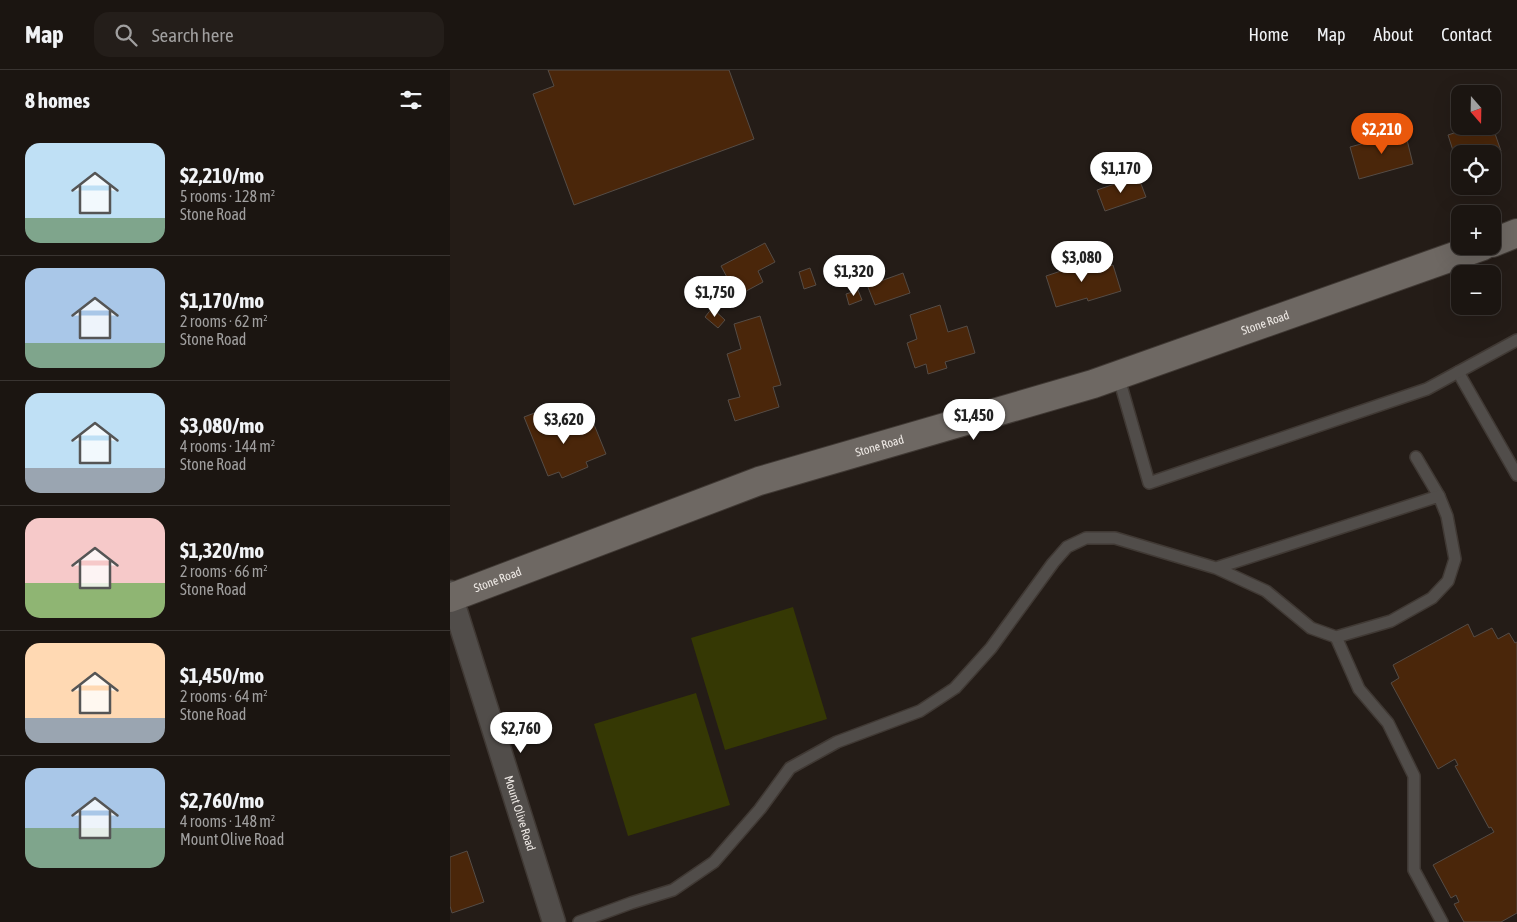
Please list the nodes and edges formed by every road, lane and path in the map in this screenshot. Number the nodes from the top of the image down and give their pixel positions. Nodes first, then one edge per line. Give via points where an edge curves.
1 (1517, 233) edge
2 (1501, 239) edge
3 (1458, 255) edge
4 (1517, 340) edge
5 (1458, 372) junction
6 (1118, 375) junction
7 (1416, 456) dead end
8 (1517, 475) edge
9 (1439, 496) junction
10 (1216, 568) junction
11 (451, 596) edge
12 (1336, 637) junction
13 (554, 922) edge
14 (579, 922) edge
15 (1442, 922) edge

1 - 2 street
3 - 6 street, Stone Road
4 - 5 lane
5 - 6 lane via 1427,389 1149,483
5 - 8 lane
6 - 11 street, Stone Road via 759,481
7 - 9 lane
9 - 10 lane
9 - 12 lane via 1447,516 1455,559 1448,581 1432,598 1391,621
10 - 12 lane via 1266,591 1311,628
10 - 14 lane via 1115,538 1086,538 1067,547 991,648 955,688 920,711 836,742 790,768 714,862 673,890
11 - 13 street, Mount Olive Road
12 - 15 lane via 1359,689 1388,723 1414,776 1414,870

